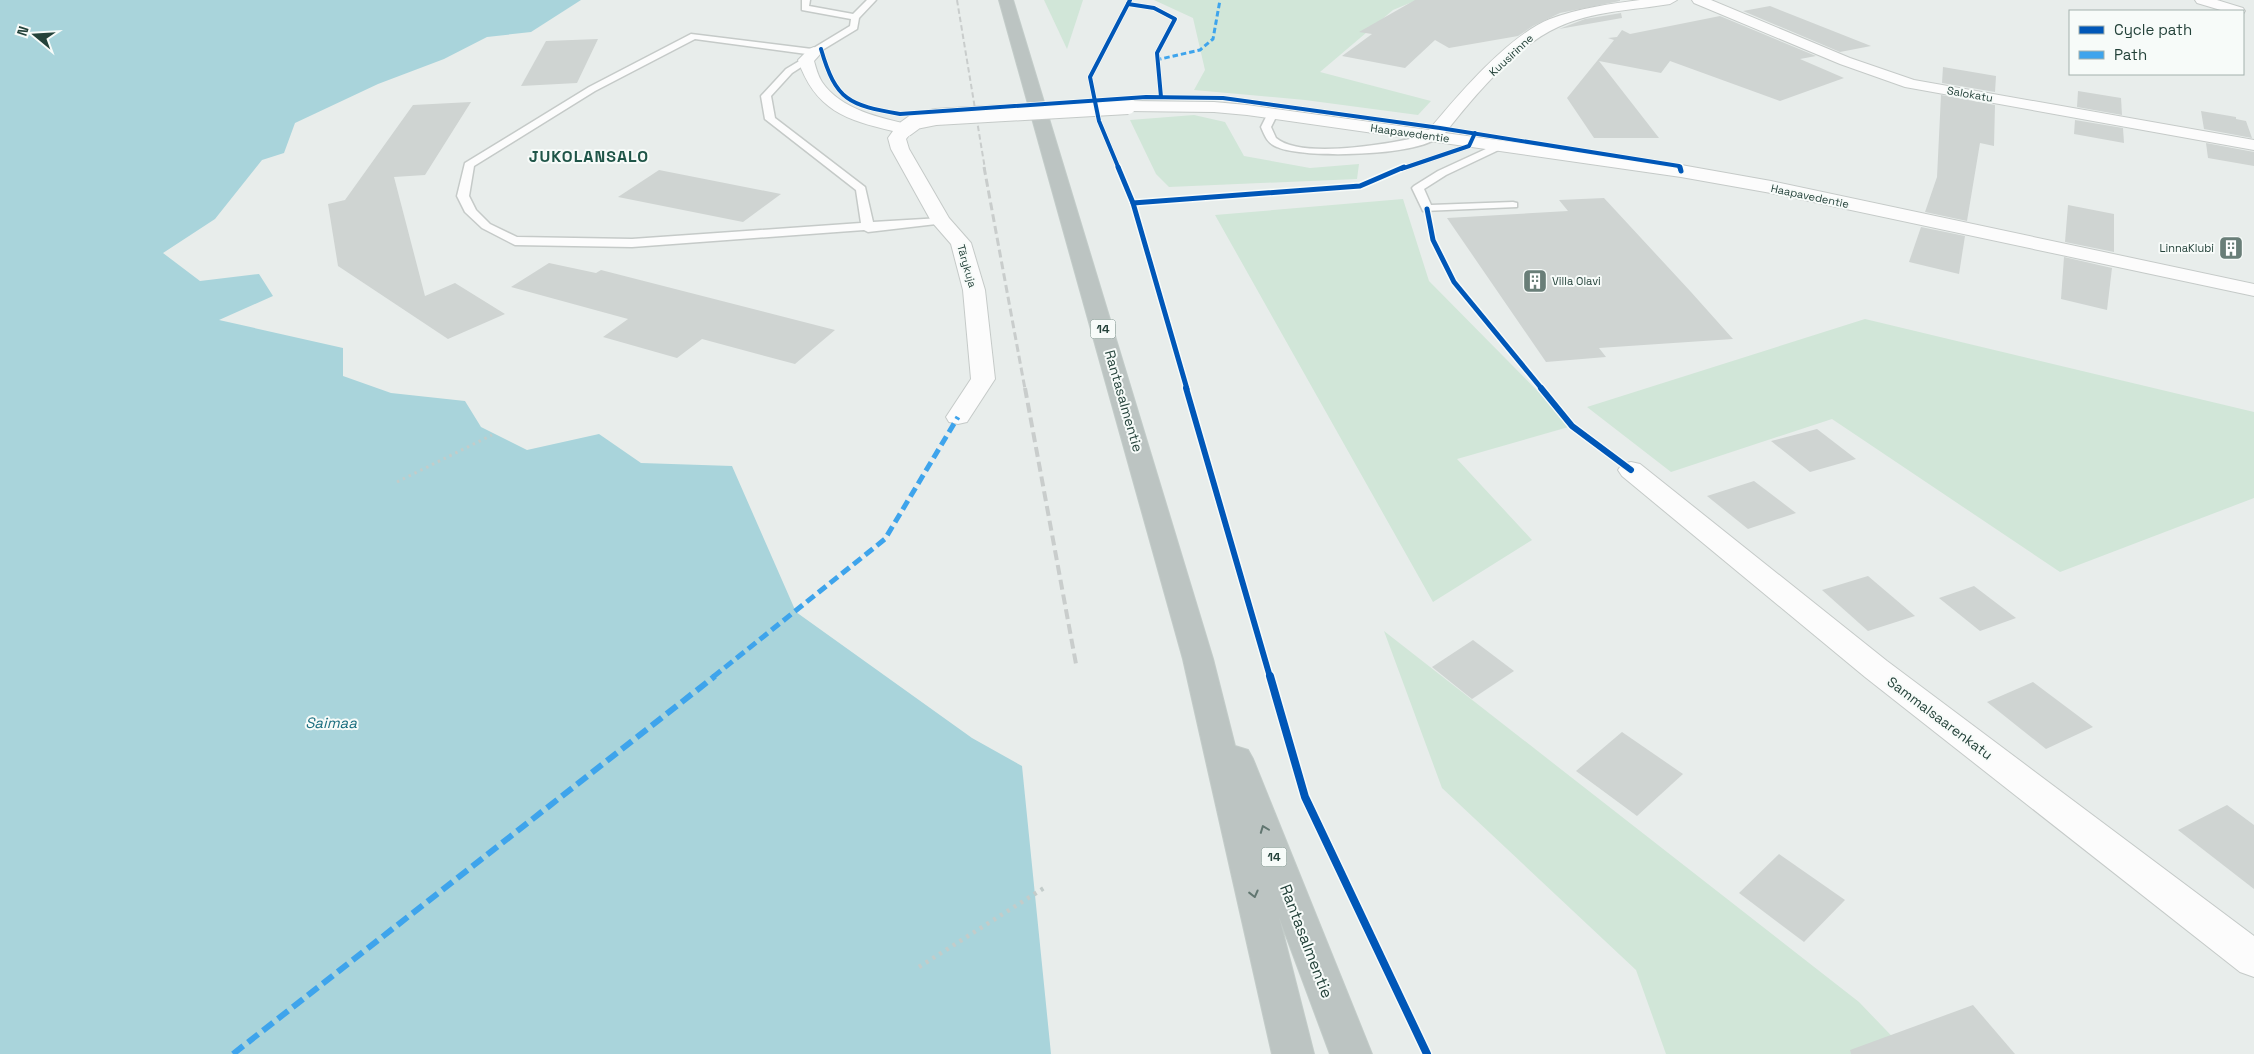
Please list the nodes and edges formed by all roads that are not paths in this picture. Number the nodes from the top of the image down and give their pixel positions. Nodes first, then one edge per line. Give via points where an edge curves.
1 (806, 0) edge
2 (872, 0) edge
3 (1006, 0) edge
4 (1670, 0) edge
5 (1699, 0) edge
6 (2202, 0) edge
7 (2235, 10) edge
8 (855, 17) junction
9 (810, 56) junction
10 (1273, 114) junction
11 (905, 129) junction
12 (1433, 137) junction
13 (1502, 145) junction
14 (2254, 145) edge
15 (1513, 206) dead end
16 (942, 220) junction
17 (868, 228) junction
18 (2254, 290) edge
19 (958, 417) dead end
20 (1631, 470) dead end
21 (1198, 659) junction
22 (2254, 959) edge
23 (1293, 1054) edge
24 (1351, 1054) edge

1 - 8 lane via 805,8
2 - 8 lane
3 - 21 highway, Rantasalmentie / 14
4 - 12 street, Kuusirinne via 1577,16 1535,32 1468,96
5 - 14 street, Salokatu via 1845,62 1911,84
6 - 7 street
8 - 9 lane via 854,27
9 - 11 street via 815,84 826,97 877,122
9 - 17 lane via 789,71 766,96 770,119 861,190
9 - 17 lane via 694,36 592,89 469,165 463,196 471,212 486,226 515,241 632,243
10 - 11 street, Haapavedentie, bridge via 1214,107 1128,106 936,117 916,121
10 - 12 street, Haapavedentie
10 - 12 lane via 1266,127 1270,138 1278,145 1294,149 1363,152
11 - 16 street, Tärykuja via 897,138 900,149
12 - 13 street, Haapavedentie
13 - 15 lane via 1418,188 1427,209
13 - 18 street, Haapavedentie via 1771,187
16 - 17 lane
16 - 19 street, Tärykuja via 961,243 972,281 983,379
20 - 22 street, Sammalsaarenkatu via 1876,669
21 -> 23 highway, Rantasalmentie / 14
24 -> 21 highway, Rantasalmentie / 14

